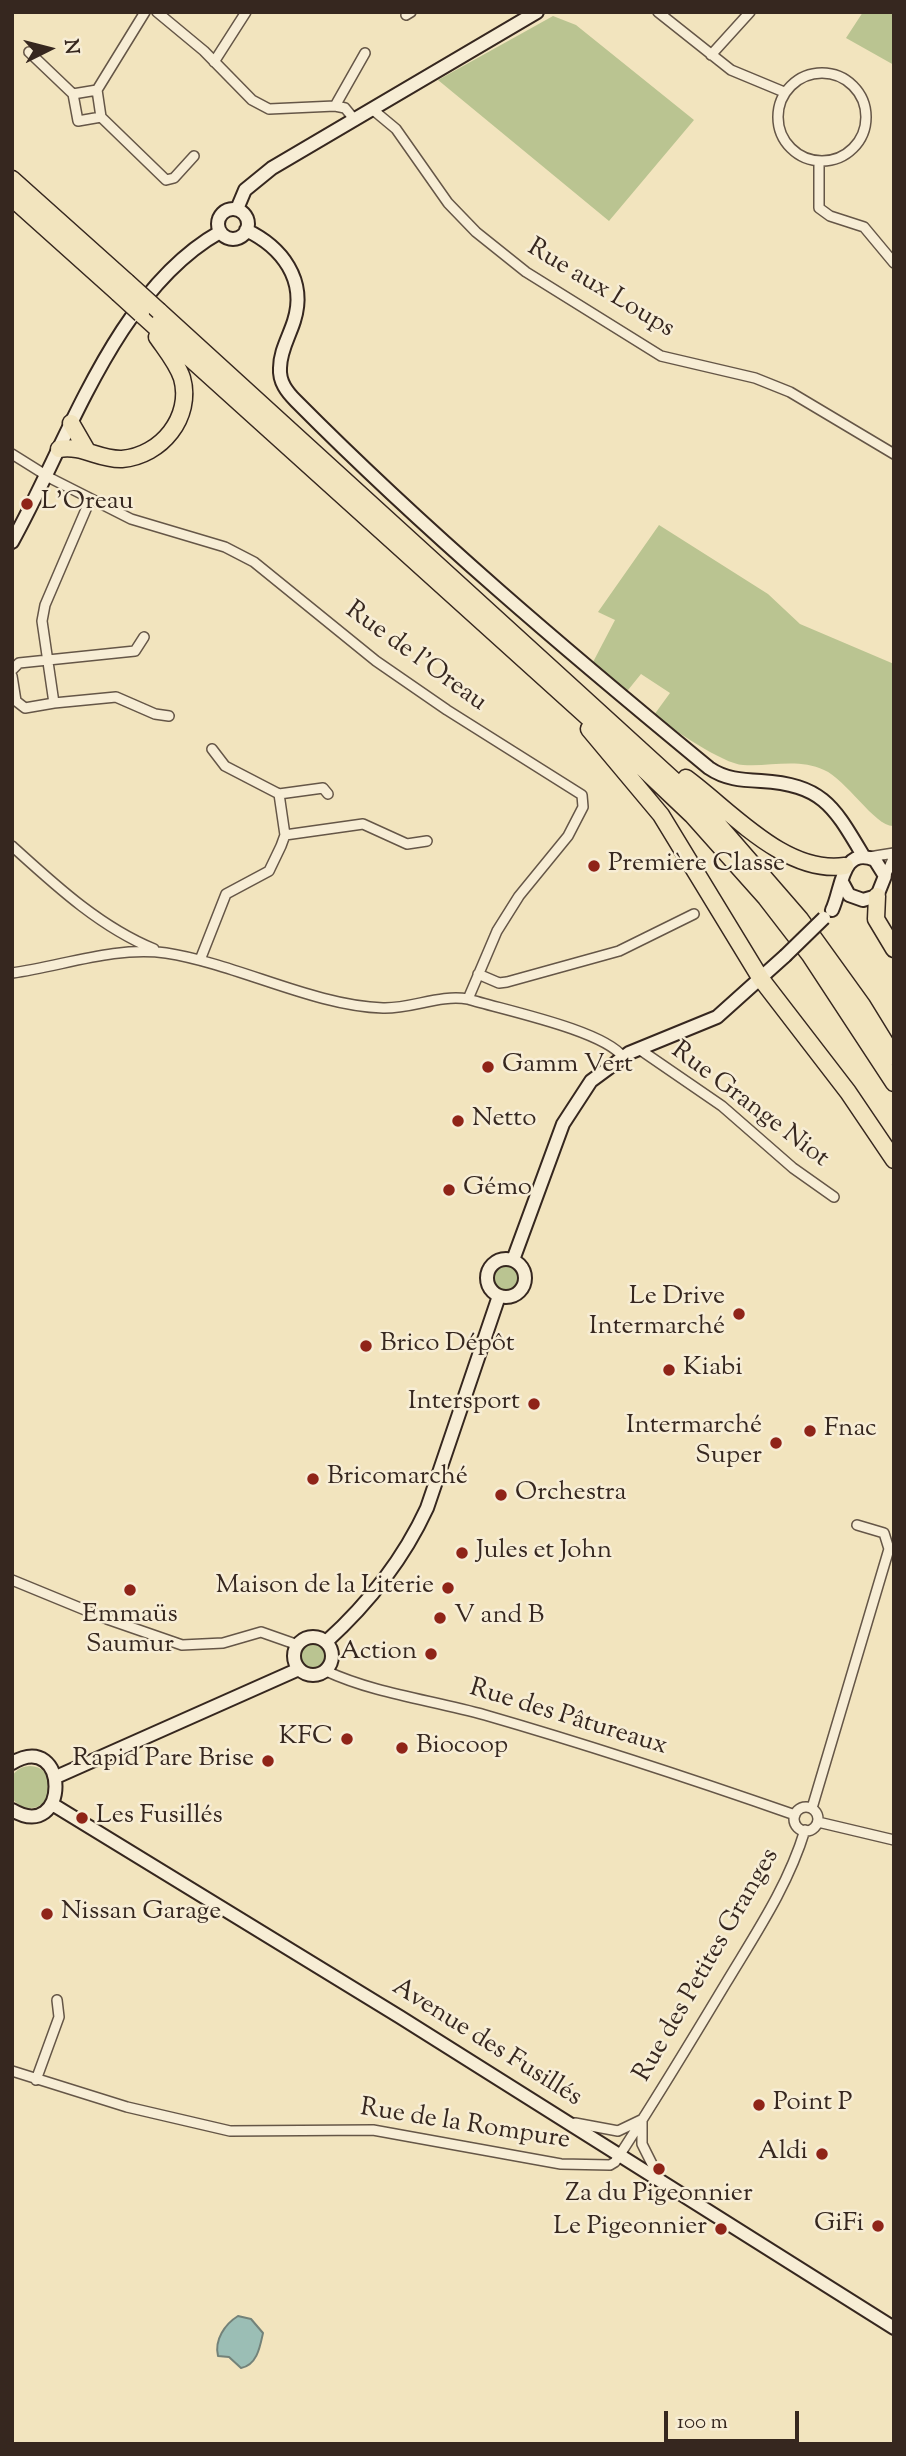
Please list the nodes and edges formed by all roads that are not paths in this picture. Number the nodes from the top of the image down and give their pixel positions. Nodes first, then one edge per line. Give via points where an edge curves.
1 (145, 12) edge
2 (157, 12) edge
3 (246, 12) edge
4 (537, 12) edge
5 (657, 12) edge
6 (750, 12) edge
7 (29, 52) dead end
8 (365, 53) dead end
9 (711, 55) junction
10 (214, 62) junction
11 (97, 90) junction
12 (784, 92) junction
13 (73, 94) junction
14 (334, 106) junction
15 (372, 109) junction
16 (101, 117) junction
17 (354, 119) junction
18 (194, 156) dead end
19 (819, 161) junction
20 (12, 179) edge
21 (12, 198) edge
22 (237, 209) junction
23 (246, 230) junction
24 (220, 232) junction
25 (894, 263) edge
26 (123, 288) junction
27 (150, 318) junction
28 (71, 423) junction
29 (59, 449) junction
30 (86, 449) junction
31 (12, 454) edge
32 (894, 454) edge
33 (46, 476) junction
34 (90, 499) junction
35 (12, 542) edge
36 (144, 637) dead end
37 (48, 659) junction
38 (12, 670) edge
39 (12, 676) edge
40 (564, 696) junction
41 (54, 704) junction
42 (169, 716) dead end
43 (622, 730) junction
44 (212, 749) dead end
45 (279, 794) junction
46 (328, 794) dead end
47 (285, 835) junction
48 (427, 841) dead end
49 (12, 846) edge
50 (894, 855) edge
51 (854, 864) junction
52 (885, 876) junction
53 (877, 896) junction
54 (856, 899) junction
55 (694, 914) dead end
56 (828, 914) junction
57 (128, 938) junction
58 (894, 949) edge
59 (132, 951) junction
60 (166, 953) junction
61 (200, 960) junction
62 (12, 973) edge
63 (478, 974) junction
64 (761, 979) junction
65 (468, 999) junction
66 (639, 1049) junction
67 (622, 1057) junction
68 (894, 1057) edge
69 (894, 1083) edge
70 (894, 1160) edge
71 (834, 1197) dead end
72 (513, 1261) junction
73 (499, 1296) junction
74 (857, 1525) dead end
75 (12, 1580) edge
76 (326, 1642) junction
77 (298, 1645) junction
78 (299, 1669) junction
79 (326, 1671) junction
80 (13, 1761) edge
81 (56, 1777) junction
82 (52, 1804) junction
83 (812, 1808) junction
84 (12, 1810) edge
85 (795, 1815) junction
86 (818, 1822) junction
87 (805, 1830) junction
88 (894, 1840) edge
89 (57, 2000) dead end
90 (12, 2071) edge
91 (36, 2080) junction
92 (643, 2119) junction
93 (565, 2120) junction
94 (620, 2155) junction
95 (660, 2180) junction
96 (894, 2328) edge

1 - 11 street
2 - 10 street
3 - 10 street
4 - 15 street
5 - 9 street
6 - 9 street
7 - 13 street
8 - 14 street
9 - 12 street via 731,70
10 - 14 street via 243,92 269,108
11 - 13 street
11 - 16 street
12 - 19 street via 777,113 783,139 803,157
12 - 19 street via 800,78 827,73 843,78 862,97 866,118 862,137 848,153
13 - 16 street via 78,121
14 - 17 street via 345,108
15 - 17 street
15 - 32 street, Rue aux Loups via 405,140 448,203 526,272 661,356 755,378 790,392
16 - 18 street via 166,180 174,178
17 - 22 street via 260,176 245,190
19 - 25 street via 819,208 864,228
20 - 26 highway
21 - 26 highway
22 - 23 street via 247,220
22 - 24 street via 219,217
23 - 24 street via 236,238
23 - 51 street via 275,247 293,274 297,312 281,357 280,377 330,436 600,678 709,768 728,778 810,790 836,810 851,835
24 - 28 street via 186,256 149,297 101,364
26 - 27 highway, bridge
27 - 30 highway via 182,380 183,411 177,425 141,454 109,458
27 - 40 highway
27 - 43 highway
28 - 29 street
28 - 30 highway
29 - 30 highway
29 - 33 street
31 - 33 street, Rue de l'Oreau
33 - 34 street, Rue de l'Oreau
33 - 35 street
34 - 37 street via 45,605 42,621
34 - 63 street, Rue de l'Oreau via 153,527 225,547 254,562 376,661 582,795 583,807 568,836 511,907
36 - 37 street via 135,651
37 - 38 street via 19,663
37 - 41 street
39 - 41 street via 16,701 24,708
40 - 64 highway via 661,815
40 - 69 highway via 667,790 742,870 817,965
41 - 42 street via 116,697 155,715
43 - 51 highway via 764,840 817,866
43 - 68 highway via 702,806 761,871 842,976
44 - 45 street via 225,766
45 - 46 street via 323,788
45 - 47 street
47 - 48 street via 363,824 407,844
47 - 61 street via 269,871 226,894
49 - 57 street via 56,886
50 - 51 street
50 - 52 street
51 - 52 street via 880,864
51 - 54 street via 844,889
51 - 56 street
52 - 53 street
53 - 54 street
53 - 58 highway via 876,919
54 - 56 street
55 - 63 street via 606,955 507,982
56 - 64 street, bridge
57 - 59 street
57 - 60 street
59 - 60 street
59 - 62 street
60 - 61 street
61 - 65 street via 342,1002 385,1009
63 - 65 street, Rue de l'Oreau
64 - 66 street via 707,1023
64 - 70 highway
65 - 67 street via 592,1036
66 - 67 street
66 - 71 street, Rue Grange Niot via 722,1106
67 - 72 street via 591,1081 563,1124
72 - 73 street via 523,1271 523,1285 516,1294
72 - 73 street via 500,1260 488,1275 490,1287
73 - 76 street via 413,1538 359,1610
74 - 83 street via 884,1532 889,1549
75 - 77 street via 182,1645 223,1643 268,1632
76 - 77 street via 313,1637
76 - 79 street via 333,1657
77 - 78 street
78 - 79 street via 315,1675
78 - 81 street
79 - 85 street, Rue des Pâtureaux via 372,1688 531,1728
80 - 81 street via 37,1759
81 - 82 street
82 - 84 street via 32,1815
82 - 93 street, Avenue des Fusillés
83 - 85 street via 800,1808
83 - 86 street
85 - 87 street via 797,1826
86 - 87 street
86 - 88 street
87 - 92 street, Rue des Petites Granges via 785,1885
89 - 91 street via 59,2017
90 - 91 street, Rue de la Rompure
91 - 94 street, Rue de la Rompure via 230,2131 373,2130 588,2166 610,2165
92 - 93 street, Rue des Petites Granges via 609,2131
92 - 94 street, Rue des Petites Granges
92 - 95 street, Rue des Petites Granges via 642,2144
93 - 94 street, Avenue des Fusillés
94 - 95 street, Avenue des Fusillés
95 - 96 street, Avenue des Fusillés

